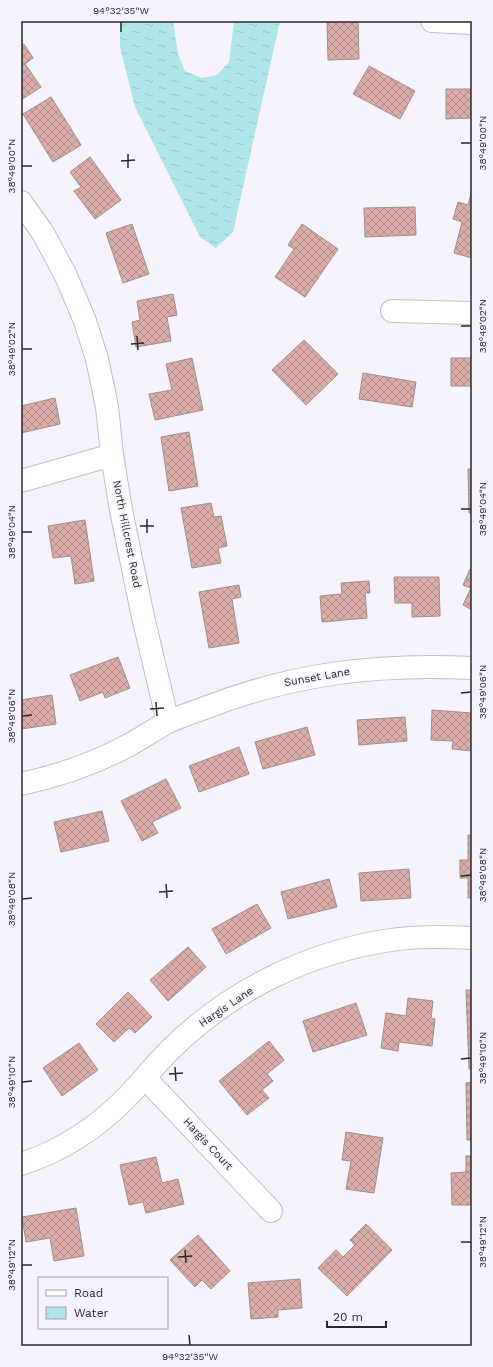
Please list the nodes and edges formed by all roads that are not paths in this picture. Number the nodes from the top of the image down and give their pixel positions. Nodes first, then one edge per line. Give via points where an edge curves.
1 (432, 21) edge
2 (472, 23) edge
3 (21, 202) edge
4 (392, 311) dead end
5 (472, 312) edge
6 (112, 455) junction
7 (21, 481) edge
8 (472, 668) edge
9 (168, 722) junction
10 (21, 784) edge
11 (472, 938) edge
12 (145, 1078) junction
13 (21, 1164) edge
14 (271, 1211) dead end

1 - 2 street
3 - 6 street, North Hillcrest Road via 43,233 66,276 85,321 107,407
4 - 5 street
6 - 7 street
6 - 9 street, North Hillcrest Road via 143,616
8 - 9 street, Sunset Lane via 393,667 339,672 285,682 233,697
9 - 10 street via 128,746 86,764
11 - 12 street, Hargis Lane via 431,937 391,940 351,948 294,967 235,998 207,1017 172,1048
12 - 13 street, Hargis Lane via 99,1123 68,1144
12 - 14 street, Hargis Court

